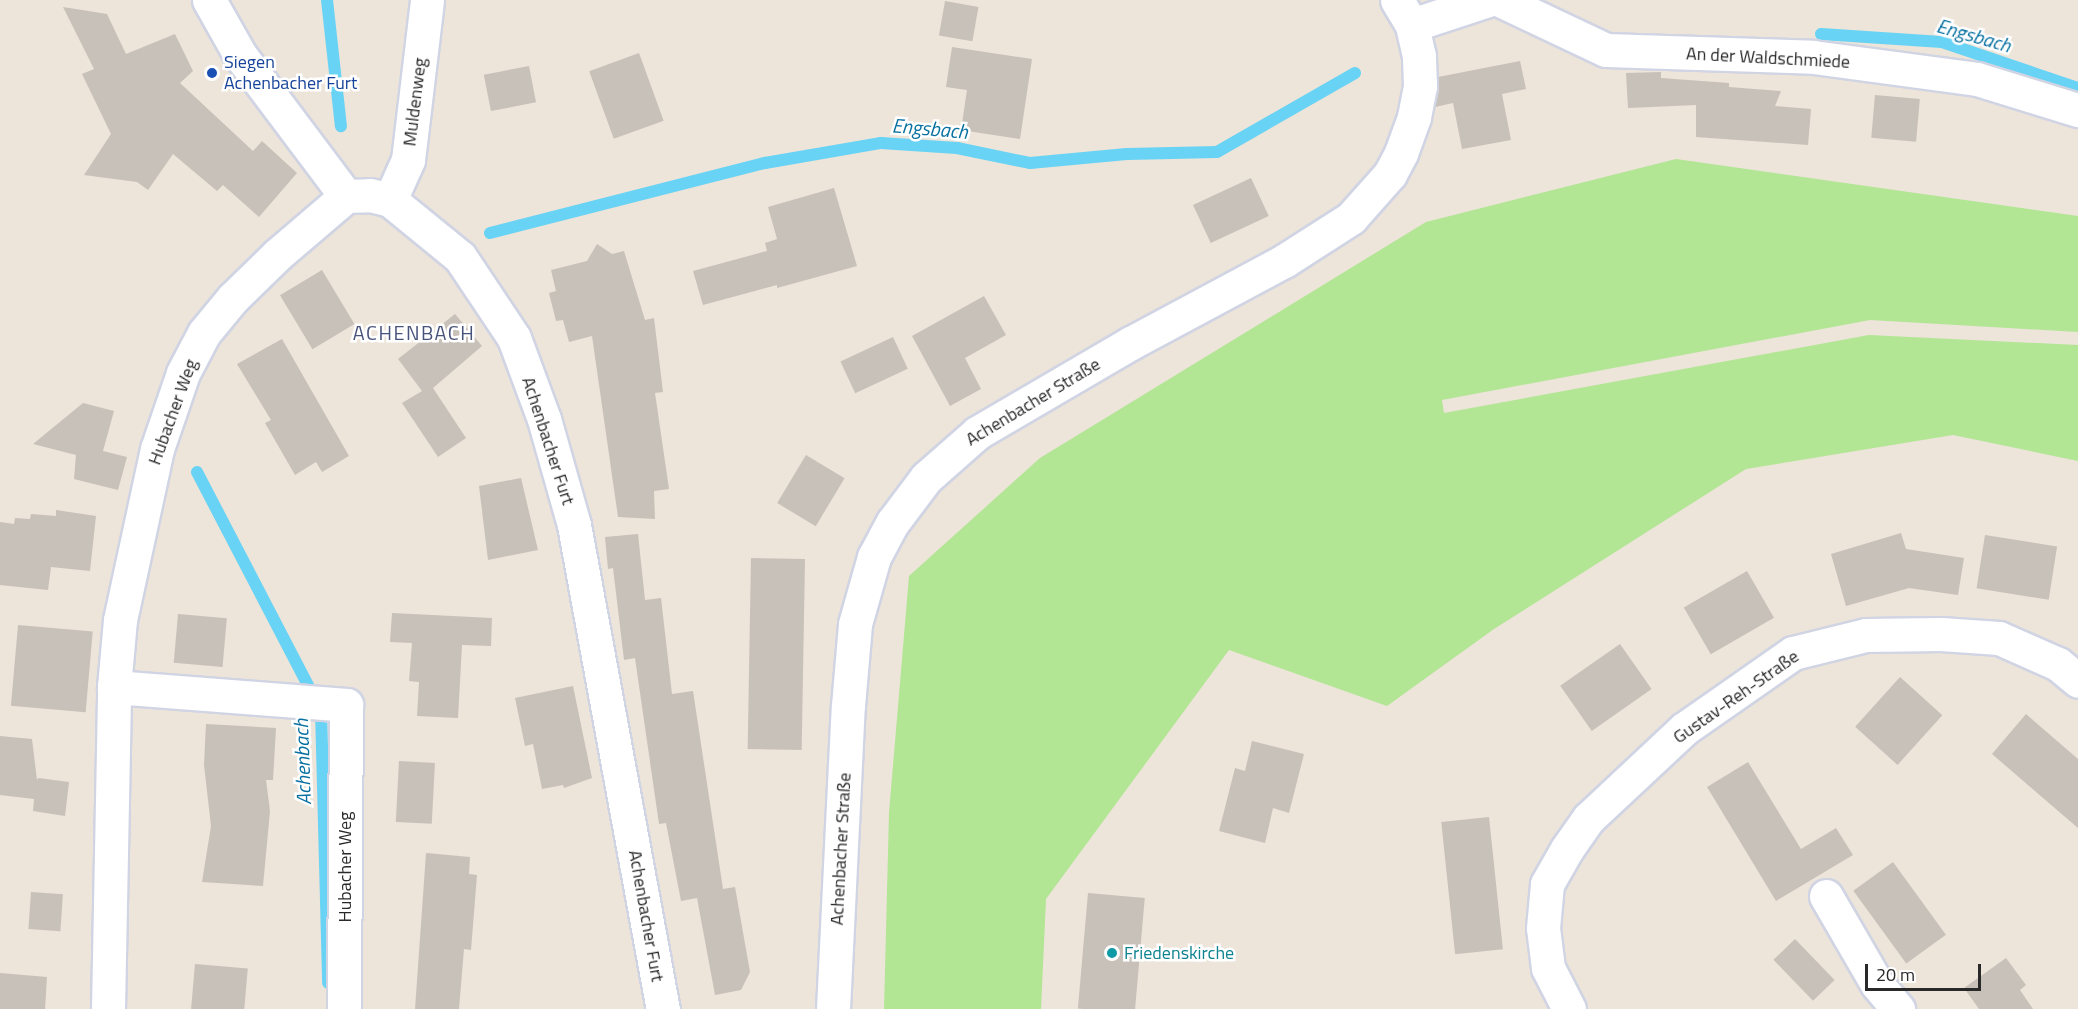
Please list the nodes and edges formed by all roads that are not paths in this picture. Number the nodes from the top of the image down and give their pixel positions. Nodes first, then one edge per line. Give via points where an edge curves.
1 (209, 0) edge
2 (427, 0) edge
3 (1488, 0) edge
4 (1500, 0) edge
5 (1404, 13) edge
6 (2078, 111) edge
7 (346, 196) junction
8 (390, 200) junction
9 (2078, 681) edge
10 (114, 687) junction
11 (1826, 896) dead end
12 (108, 1009) edge
13 (344, 1009) edge
14 (663, 1009) edge
15 (833, 1009) edge
16 (1569, 1009) edge
17 (1898, 1009) edge

1 - 7 street via 240,55
2 - 8 street, Muldenweg via 408,160
3 - 5 street
4 - 6 street, An der Waldschmiede via 1606,50 1813,57 1977,79
5 - 15 street, Achenbacher Straße via 1419,56 1414,117 1390,174 1351,218 1284,261 977,433 926,478 893,522 874,557 855,624
7 - 8 street via 370,195
7 - 10 street, Hubacher Weg via 233,298 204,333 183,373 157,449 120,620
8 - 14 street, Achenbacher Furt via 460,257 488,296 513,339 544,419 574,525
9 - 16 street, Gustav-Reh-Straße via 2058,664 1999,638 1866,635 1793,653 1684,729 1589,818 1547,884 1543,928 1548,968
10 - 12 street, Hubacher Weg
10 - 13 street, Hubacher Weg via 346,705
11 - 17 street via 1877,984

